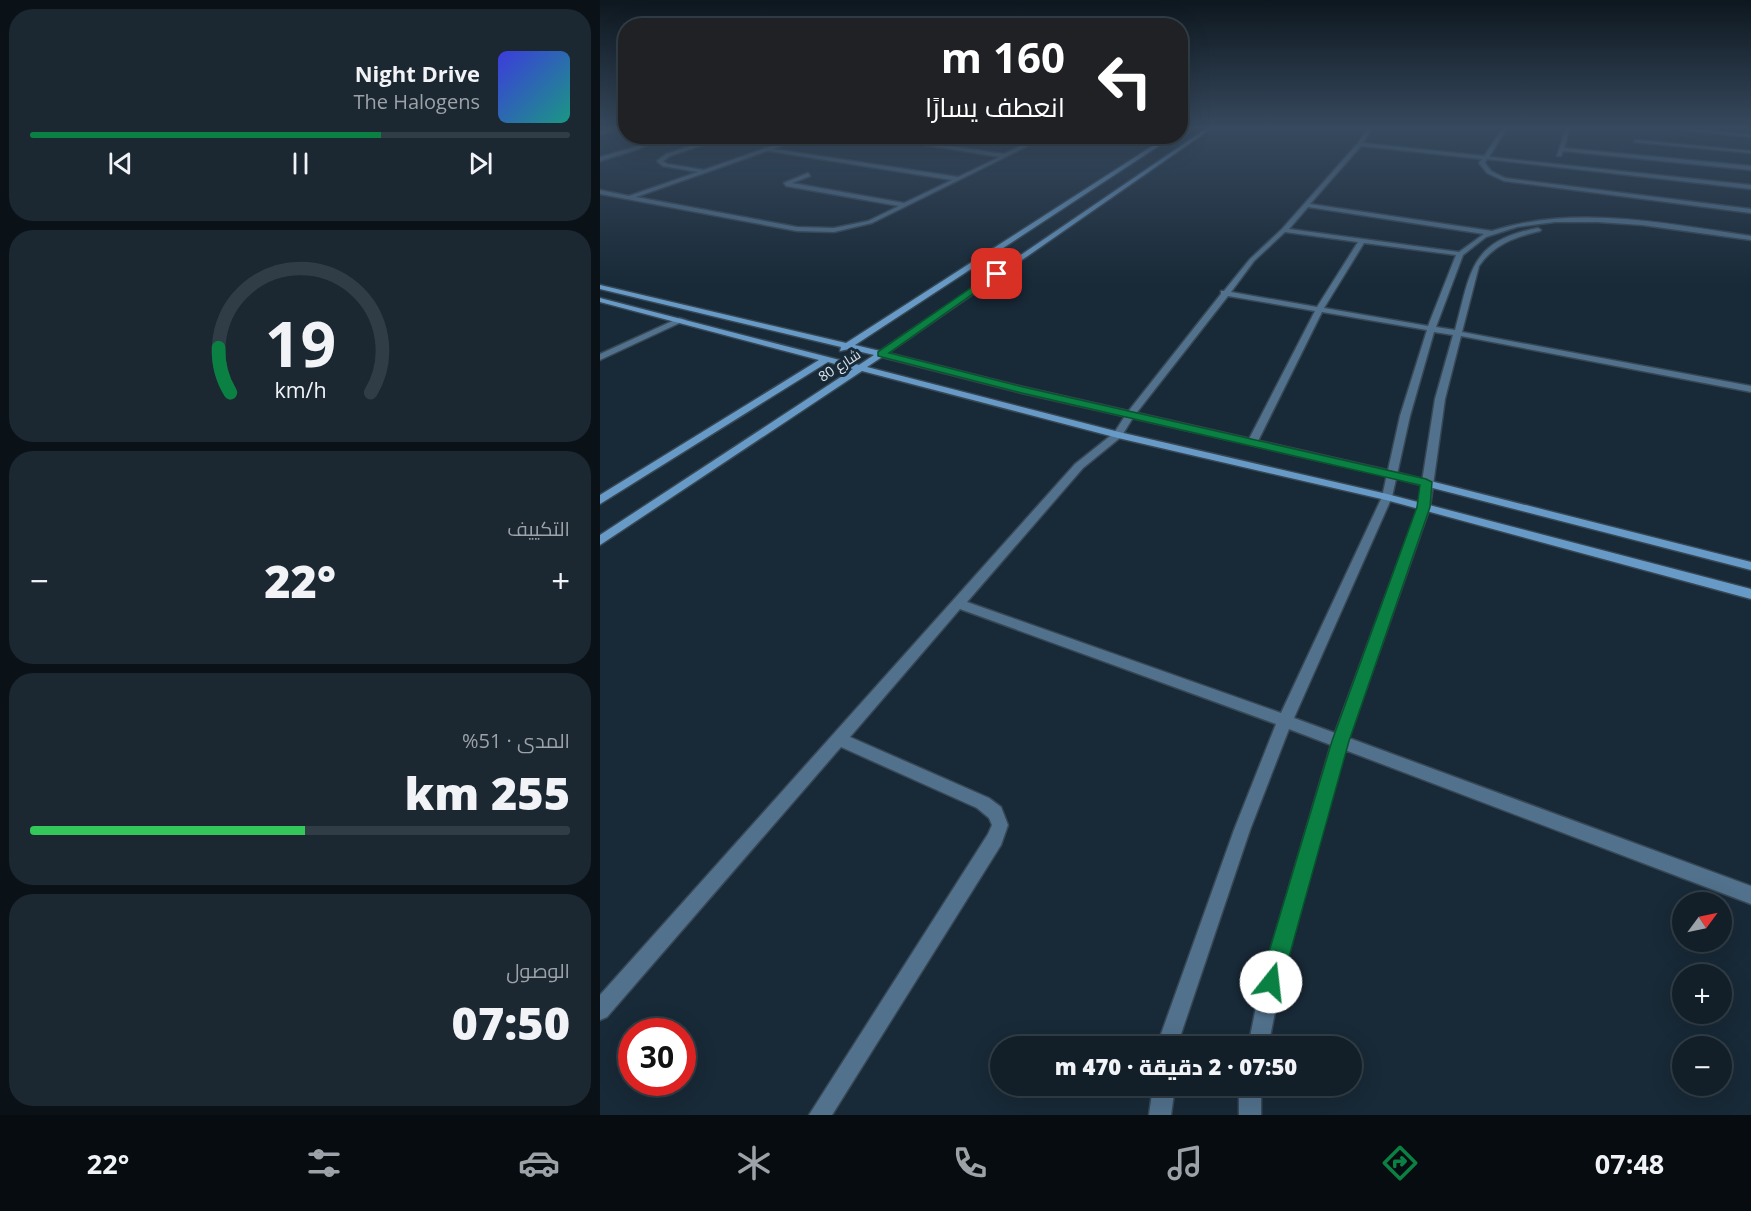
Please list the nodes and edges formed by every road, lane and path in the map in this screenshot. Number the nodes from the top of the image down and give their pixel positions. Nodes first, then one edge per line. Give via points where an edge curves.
1 (680, 180) edge
2 (796, 180) edge
3 (957, 180) edge
4 (1104, 180) edge
5 (1134, 180) edge
6 (1328, 180) edge
7 (1511, 180) edge
8 (1690, 180) edge
9 (1751, 187) edge
10 (600, 192) edge
11 (629, 197) junction
12 (1306, 204) junction
13 (905, 205) junction
14 (1751, 211) edge
15 (1284, 230) junction
16 (1493, 233) junction
17 (1751, 238) edge
18 (1362, 242) junction
19 (1751, 244) edge
20 (1460, 254) junction
21 (600, 287) edge
22 (1224, 293) junction
23 (600, 300) edge
24 (1319, 310) junction
25 (682, 320) junction
26 (1431, 329) junction
27 (1458, 333) junction
28 (847, 346) junction
29 (881, 354) junction
30 (600, 357) edge
31 (826, 360) junction
32 (859, 367) junction
33 (1751, 389) edge
34 (1130, 415) junction
35 (1118, 435) junction
36 (1252, 441) junction
37 (1391, 474) junction
38 (1426, 482) junction
39 (1387, 497) junction
40 (600, 500) edge
41 (1424, 507) junction
42 (600, 541) edge
43 (1751, 566) edge
44 (1751, 594) edge
45 (959, 604) junction
46 (1284, 723) junction
47 (840, 739) junction
48 (1340, 741) junction
49 (1751, 895) edge
50 (600, 1010) edge
51 (1170, 1036) edge
52 (1260, 1036) edge
53 (1163, 1096) edge
54 (1250, 1096) edge
55 (820, 1115) edge
56 (1160, 1115) edge
57 (1250, 1115) edge

1 - 11 street
2 - 13 street via 786,184
3 - 13 street
4 - 28 street, شارع 80
5 - 29 street, شارع 80
6 - 12 street
7 - 14 street
8 - 9 street
10 - 11 street
11 - 13 street via 814,231 853,227
12 - 15 street
12 - 16 street
15 - 18 street
15 - 22 street
16 - 17 street via 1536,222 1592,221
16 - 20 street via 1467,245
18 - 20 street
18 - 24 street
19 - 27 street via 1624,228 1526,232 1496,243 1483,253 1470,284
20 - 26 street
21 - 28 street
22 - 24 street
22 - 34 street
23 - 25 street
24 - 26 street
24 - 36 street
25 - 30 street
25 - 31 street
26 - 27 street
26 - 37 street
27 - 33 street
27 - 38 street via 1440,399
28 - 29 street
28 - 31 street, شارع 80
29 - 32 street, شارع 80
29 - 34 street
31 - 32 street
31 - 40 street, شارع 80
32 - 35 street
32 - 42 street, شارع 80
34 - 35 street
34 - 36 street
35 - 39 street
35 - 45 street via 1079,466
36 - 37 street
37 - 38 street
37 - 39 street
38 - 41 street
38 - 43 street
39 - 41 street
39 - 46 street
41 - 44 street
41 - 48 street
45 - 46 street
45 - 47 street
46 - 48 street
46 - 51 street
47 - 50 street
47 - 55 street via 983,803 995,813 1000,825 995,839
48 - 49 street
48 - 52 street via 1271,982
53 - 56 street
54 - 57 street

